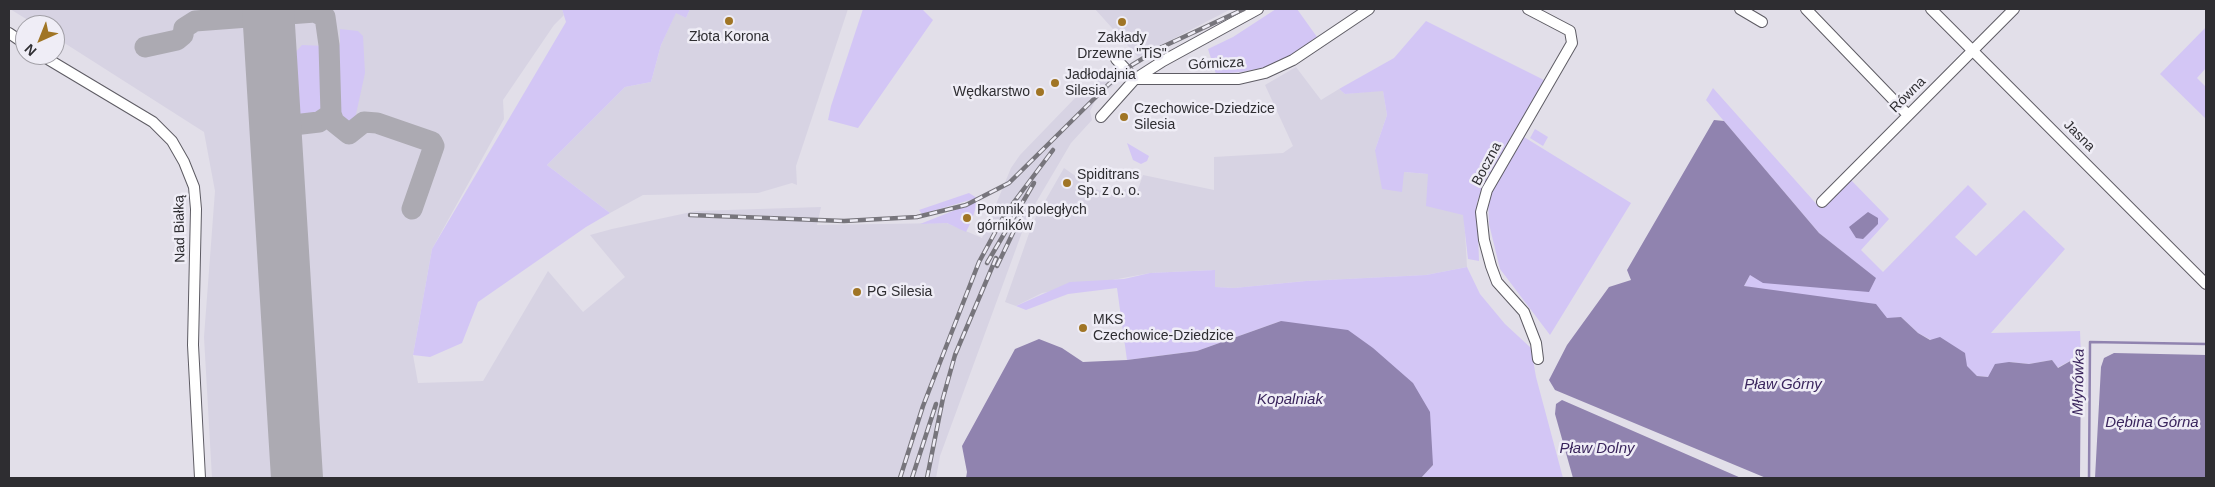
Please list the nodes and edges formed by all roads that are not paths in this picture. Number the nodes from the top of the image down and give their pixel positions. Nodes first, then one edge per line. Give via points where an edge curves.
1 (1258, 9) edge
2 (1369, 9) edge
3 (1528, 9) edge
4 (1740, 9) edge
5 (1806, 9) edge
6 (1931, 9) edge
7 (2014, 9) edge
8 (1762, 22) dead end
9 (1973, 50) junction
10 (1116, 59) dead end
11 (58, 65) edge
12 (1135, 79) junction
13 (1908, 115) junction
14 (1101, 117) dead end
15 (1822, 202) dead end
16 (2206, 284) edge
17 (1538, 359) dead end
18 (200, 478) edge

1 - 12 street, Górnicza
2 - 12 street, Górnicza via 1293,60 1265,73 1239,79
3 - 17 street, Boczna via 1570,31 1572,43 1487,190 1481,212 1484,240 1497,282 1524,312 1536,343
4 - 8 street
5 - 13 street
6 - 9 street, Jasna
7 - 9 street, Równa
9 - 13 street, Równa
9 - 16 street, Jasna
10 - 12 street
11 - 18 street, Nad Białką via 153,122 172,142 194,187 193,345
12 - 14 street, Górnicza
13 - 15 street, Równa

